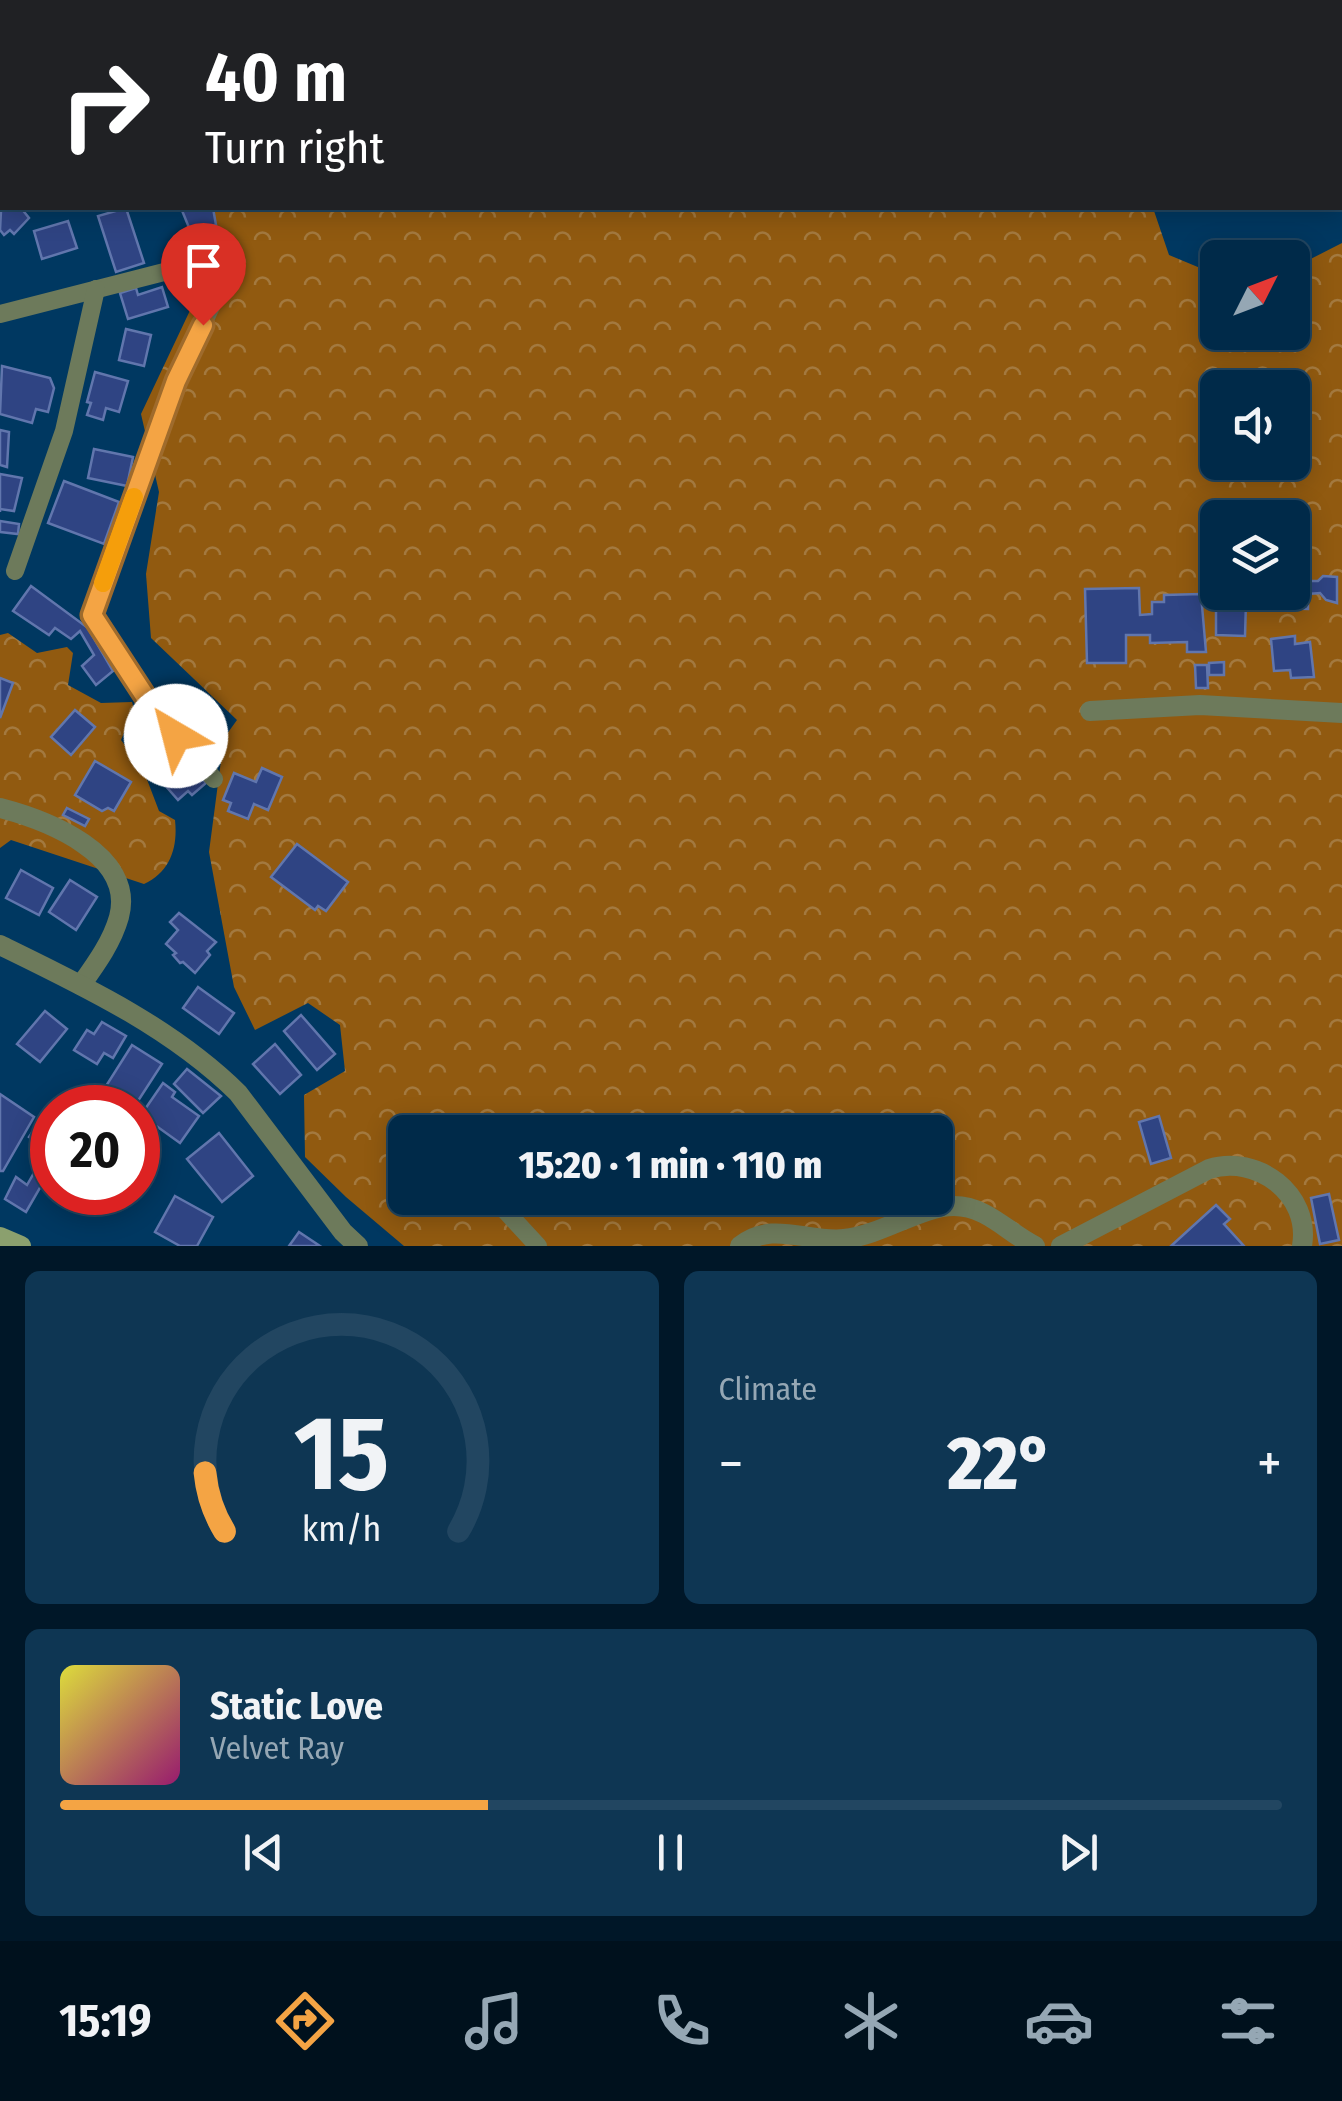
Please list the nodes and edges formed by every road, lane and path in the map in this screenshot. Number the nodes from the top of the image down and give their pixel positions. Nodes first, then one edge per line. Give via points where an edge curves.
1 (96, 289) junction
2 (0, 314) edge
3 (15, 571) dead end
4 (1090, 711) dead end
5 (1342, 714) edge
6 (214, 779) dead end
7 (0, 808) edge
8 (0, 945) edge
9 (81, 985) junction
10 (510, 1215) edge
11 (0, 1236) edge
12 (21, 1246) edge
13 (358, 1246) edge
14 (538, 1246) edge
15 (740, 1246) edge
16 (1036, 1246) edge
17 (1062, 1246) edge
18 (1302, 1246) edge

1 - 2 lane
1 - 3 lane via 64,431
1 - 6 lane via 207,260 222,269 224,279 176,381 92,615 154,710
4 - 5 street via 1200,705
7 - 9 street via 79,840 114,879 120,916
8 - 9 street
9 - 13 street via 156,1028 231,1085
10 - 14 lane
11 - 12 street
15 - 16 street via 760,1234 841,1240 952,1206 976,1209
17 - 18 street via 1228,1163 1248,1166 1283,1188 1301,1220

